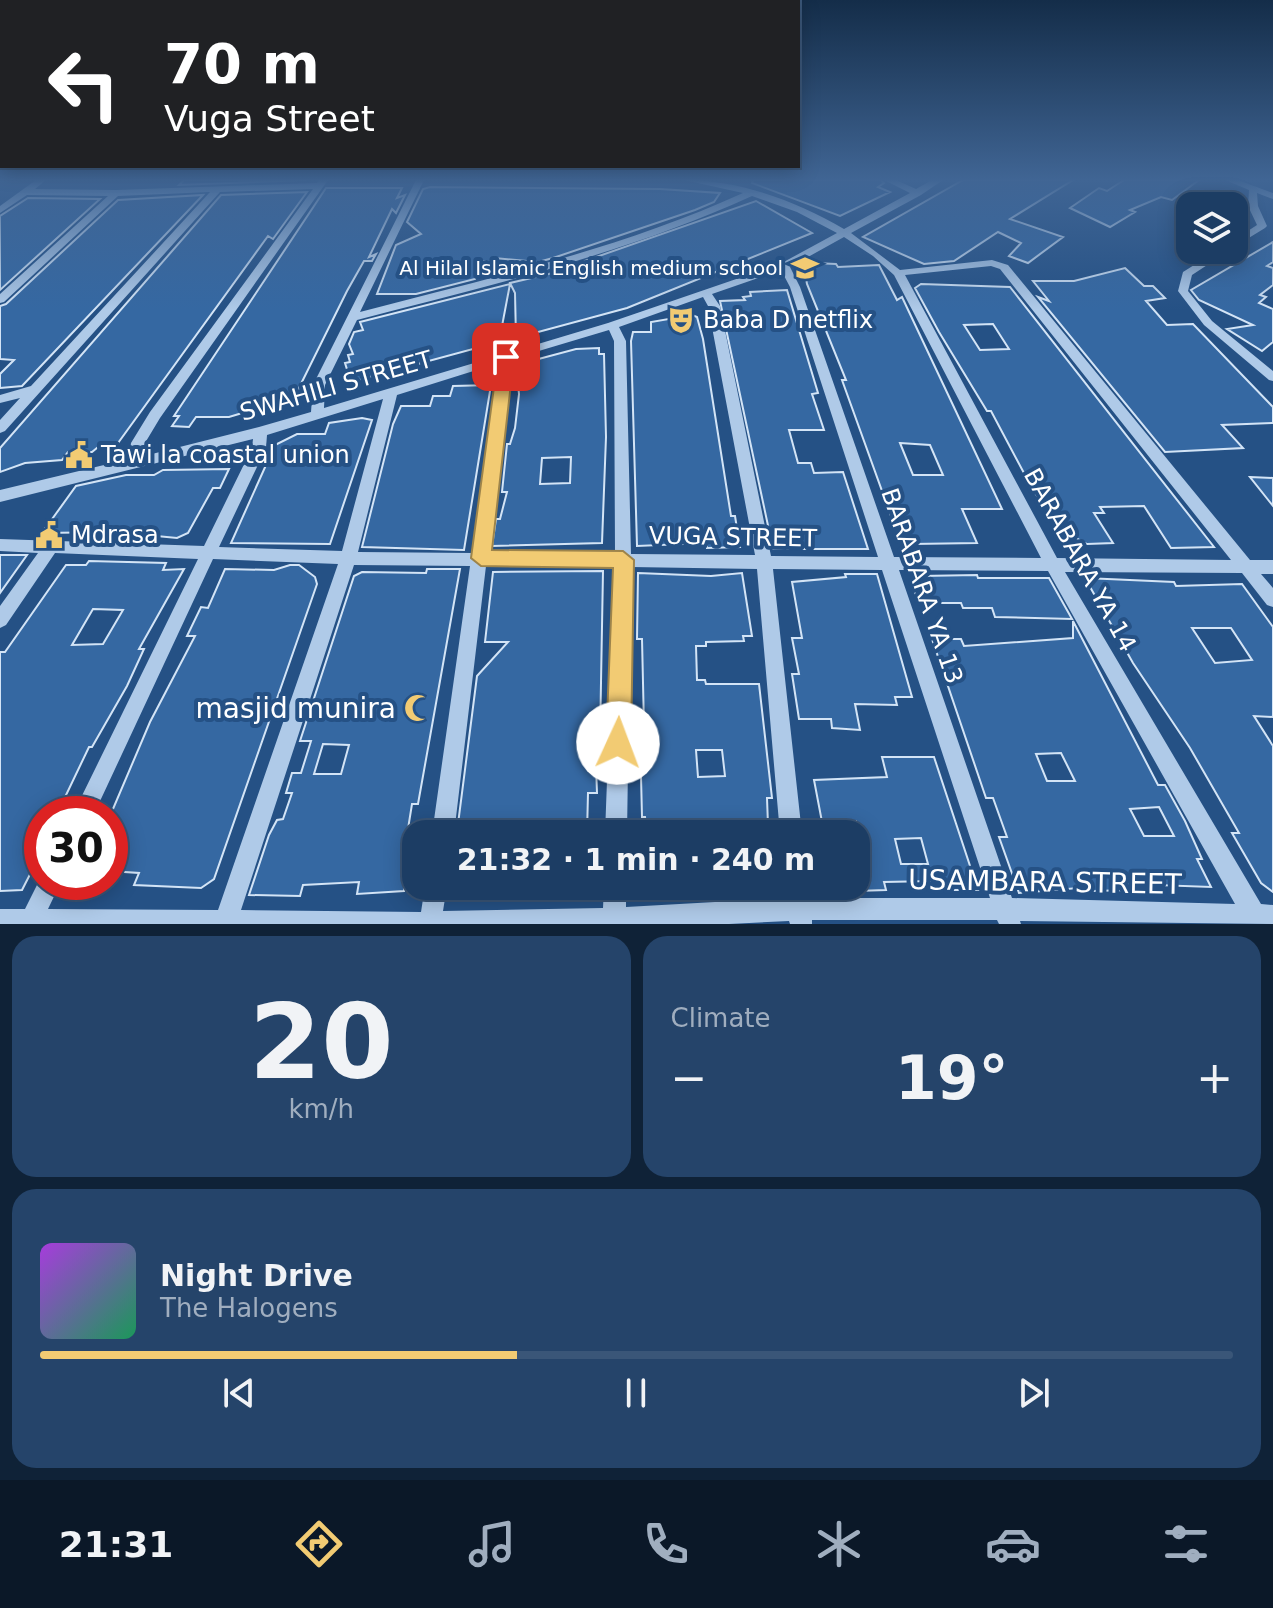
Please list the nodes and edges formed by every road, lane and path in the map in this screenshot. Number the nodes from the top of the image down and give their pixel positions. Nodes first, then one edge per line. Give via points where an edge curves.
1 (83, 223) edge
2 (187, 223) edge
3 (293, 223) edge
4 (398, 223) edge
5 (680, 223) edge
6 (829, 223) edge
7 (862, 223) edge
8 (845, 232) junction
9 (1203, 264) edge
10 (784, 266) junction
11 (898, 273) junction
12 (706, 294) junction
13 (0, 300) edge
14 (351, 318) junction
15 (612, 325) junction
16 (506, 357) junction
17 (1273, 377) edge
18 (36, 388) junction
19 (391, 394) junction
20 (0, 399) edge
21 (317, 415) junction
22 (0, 428) edge
23 (260, 432) junction
24 (136, 463) junction
25 (0, 496) edge
26 (0, 545) edge
27 (51, 546) junction
28 (210, 552) junction
29 (348, 558) junction
30 (481, 558) junction
31 (623, 560) junction
32 (764, 562) junction
33 (890, 563) junction
34 (1054, 567) junction
35 (1247, 567) junction
36 (1273, 567) edge
37 (1273, 600) edge
38 (0, 620) edge
39 (92, 796) edge
40 (445, 820) edge
41 (616, 820) edge
42 (790, 820) edge
43 (41, 900) edge
44 (434, 900) edge
45 (615, 900) edge
46 (798, 906) edge
47 (1008, 916) edge
48 (1263, 919) edge
49 (0, 920) edge
50 (30, 922) edge
51 (226, 922) edge
52 (614, 922) edge
53 (430, 924) edge

1 - 13 street
2 - 18 street
3 - 24 street via 155,415 138,443
4 - 14 street
5 - 14 street via 607,250
6 - 8 street, BARABARA YA 14
7 - 8 street, SWAHILI STREET
8 - 10 street, SWAHILI STREET
8 - 11 street, BARABARA YA 14
9 - 17 street via 1187,274 1183,291 1208,323
10 - 12 street, SWAHILI STREET
10 - 33 street, BARABARA YA 13
11 - 34 street, BARABARA YA 14
11 - 35 street via 992,263 1004,267
12 - 15 street, SWAHILI STREET
12 - 32 street via 714,306
14 - 21 street via 319,385
15 - 16 street, SWAHILI STREET
15 - 31 street via 620,341
16 - 19 street, SWAHILI STREET
16 - 30 street
18 - 20 street
18 - 22 street
19 - 21 street, SWAHILI STREET
19 - 29 street
21 - 23 street, SWAHILI STREET
23 - 24 street, SWAHILI STREET
23 - 28 street via 259,448
24 - 25 street, SWAHILI STREET
26 - 27 street, VUGA STREET
27 - 28 street, VUGA STREET
27 - 38 street
28 - 29 street, VUGA STREET
28 - 39 street
29 - 30 street, VUGA STREET
29 - 51 street
30 - 31 street, VUGA STREET
30 - 40 street
31 - 32 street, VUGA STREET
31 - 41 street
32 - 33 street, VUGA STREET
32 - 42 street
33 - 34 street, VUGA STREET
33 - 47 street, BARABARA YA 13
34 - 35 street, VUGA STREET
34 - 48 street, BARABARA YA 14
35 - 36 street, VUGA STREET
35 - 37 street
43 - 50 street
44 - 53 street
45 - 52 street
46 - 47 street, USAMBARA STREET
46 - 52 street, USAMBARA STREET
47 - 48 street, USAMBARA STREET
49 - 50 street, USAMBARA STREET
50 - 51 street, USAMBARA STREET
51 - 53 street, USAMBARA STREET
52 - 53 street, USAMBARA STREET

